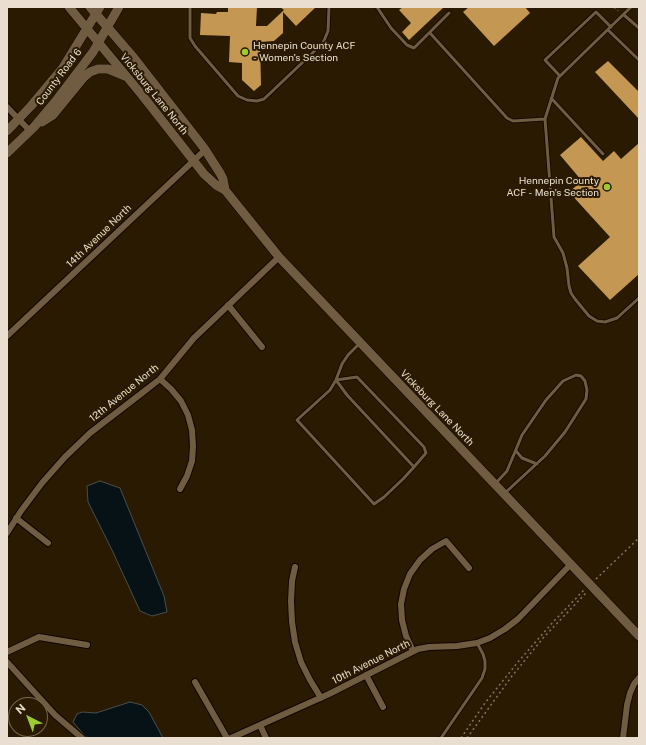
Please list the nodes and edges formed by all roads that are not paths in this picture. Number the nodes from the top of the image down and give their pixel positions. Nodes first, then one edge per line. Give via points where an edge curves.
1 (69, 7) edge
2 (119, 7) edge
3 (190, 7) edge
4 (329, 7) edge
5 (377, 7) edge
6 (631, 7) edge
7 (95, 9) edge
8 (448, 12) dead end
9 (624, 15) junction
10 (107, 27) junction
11 (87, 28) junction
12 (609, 28) junction
13 (639, 28) edge
14 (430, 33) junction
15 (98, 42) junction
16 (639, 60) edge
17 (560, 76) junction
18 (128, 77) junction
19 (551, 98) junction
20 (7, 107) edge
21 (545, 119) junction
22 (19, 120) junction
23 (32, 129) junction
24 (7, 131) edge
25 (205, 150) junction
26 (7, 153) edge
27 (603, 154) dead end
28 (193, 160) junction
29 (225, 190) junction
30 (279, 257) junction
31 (639, 298) edge
32 (228, 306) junction
33 (7, 336) edge
34 (360, 343) junction
35 (262, 347) dead end
36 (160, 379) junction
37 (336, 380) junction
38 (516, 451) junction
39 (537, 464) junction
40 (414, 467) junction
41 (495, 484) junction
42 (180, 489) dead end
43 (504, 493) junction
44 (16, 518) junction
45 (7, 533) edge
46 (48, 542) dead end
47 (571, 564) junction
48 (296, 567) dead end
49 (469, 568) dead end
50 (639, 636) edge
51 (477, 643) junction
52 (86, 644) dead end
53 (413, 651) junction
54 (7, 652) edge
55 (7, 662) edge
56 (366, 675) junction
57 (639, 678) edge
58 (195, 682) dead end
59 (321, 698) junction
60 (382, 707) dead end
61 (260, 725) junction
62 (82, 738) edge
63 (227, 738) edge
64 (231, 738) edge
65 (266, 738) edge
66 (442, 738) edge
67 (623, 738) edge

1 - 11 main road, Vicksburg Lane North
2 - 10 main road, County Road 6
3 - 4 lane via 190,38 195,46 238,96 257,101 264,99 323,43 328,31
5 - 14 lane via 391,28 407,45 414,48
6 - 9 lane
7 - 10 main road, Vicksburg Lane North
7 - 11 main road, County Road 6
8 - 14 lane
9 - 12 lane
9 - 13 lane
10 - 15 main road, County Road 6
10 - 25 main road, Vicksburg Lane North
11 - 15 main road, Vicksburg Lane North
11 - 22 main road, County Road 6 via 62,69
12 - 16 lane
12 - 17 lane
12 - 17 lane via 596,12 545,60
14 - 21 lane via 507,118 513,121
15 - 18 main road, Vicksburg Lane North
15 - 23 main road, County Road 6 via 68,86
17 - 19 lane
18 - 23 main road via 108,69 98,68 90,72 53,115
18 - 28 main road, Vicksburg Lane North
19 - 21 lane
19 - 27 lane
20 - 22 street
21 - 31 lane via 554,237 563,253 571,293 589,316 605,322 617,318
22 - 23 street
22 - 24 main road, County Road 6
23 - 26 main road, County Road 6
25 - 28 street, 14th Avenue North
25 - 29 main road, Vicksburg Lane North via 223,179
28 - 29 main road, Vicksburg Lane North via 209,178
28 - 33 street, 14th Avenue North
29 - 30 main road, Vicksburg Lane North
30 - 32 street, 12th Avenue North
30 - 34 main road, Vicksburg Lane North
32 - 35 street
32 - 36 street, 12th Avenue North via 194,338
34 - 37 lane via 342,364
34 - 41 main road, Vicksburg Lane North
36 - 42 street via 181,401 192,430 192,461 188,476
36 - 44 street, 12th Avenue North via 90,433 65,457
37 - 40 lane
37 - 40 lane via 357,377 424,447 426,453
37 - 40 lane via 330,390 297,420 303,427 374,504
38 - 39 lane via 522,458
38 - 39 lane via 522,435 562,381 576,375 581,376 588,390 586,399 565,432
38 - 41 lane via 507,471
39 - 43 lane
41 - 43 main road, Vicksburg Lane North
43 - 47 main road, Vicksburg Lane North
44 - 45 street, 12th Avenue North
44 - 46 street
47 - 50 main road, Vicksburg Lane North
47 - 51 street, 10th Avenue North via 518,619 490,638
48 - 59 street via 291,601 295,642 301,662
49 - 53 street via 446,541 420,560 410,574 401,604 406,636
51 - 53 street, 10th Avenue North
51 - 66 lane via 485,661 482,678
52 - 54 street via 39,637
53 - 56 street, 10th Avenue North
55 - 62 street via 55,715
56 - 59 street, 10th Avenue North
56 - 60 street
57 - 67 street via 630,693
58 - 63 street
59 - 61 street, 10th Avenue North
61 - 64 street, 10th Avenue North
61 - 65 street

